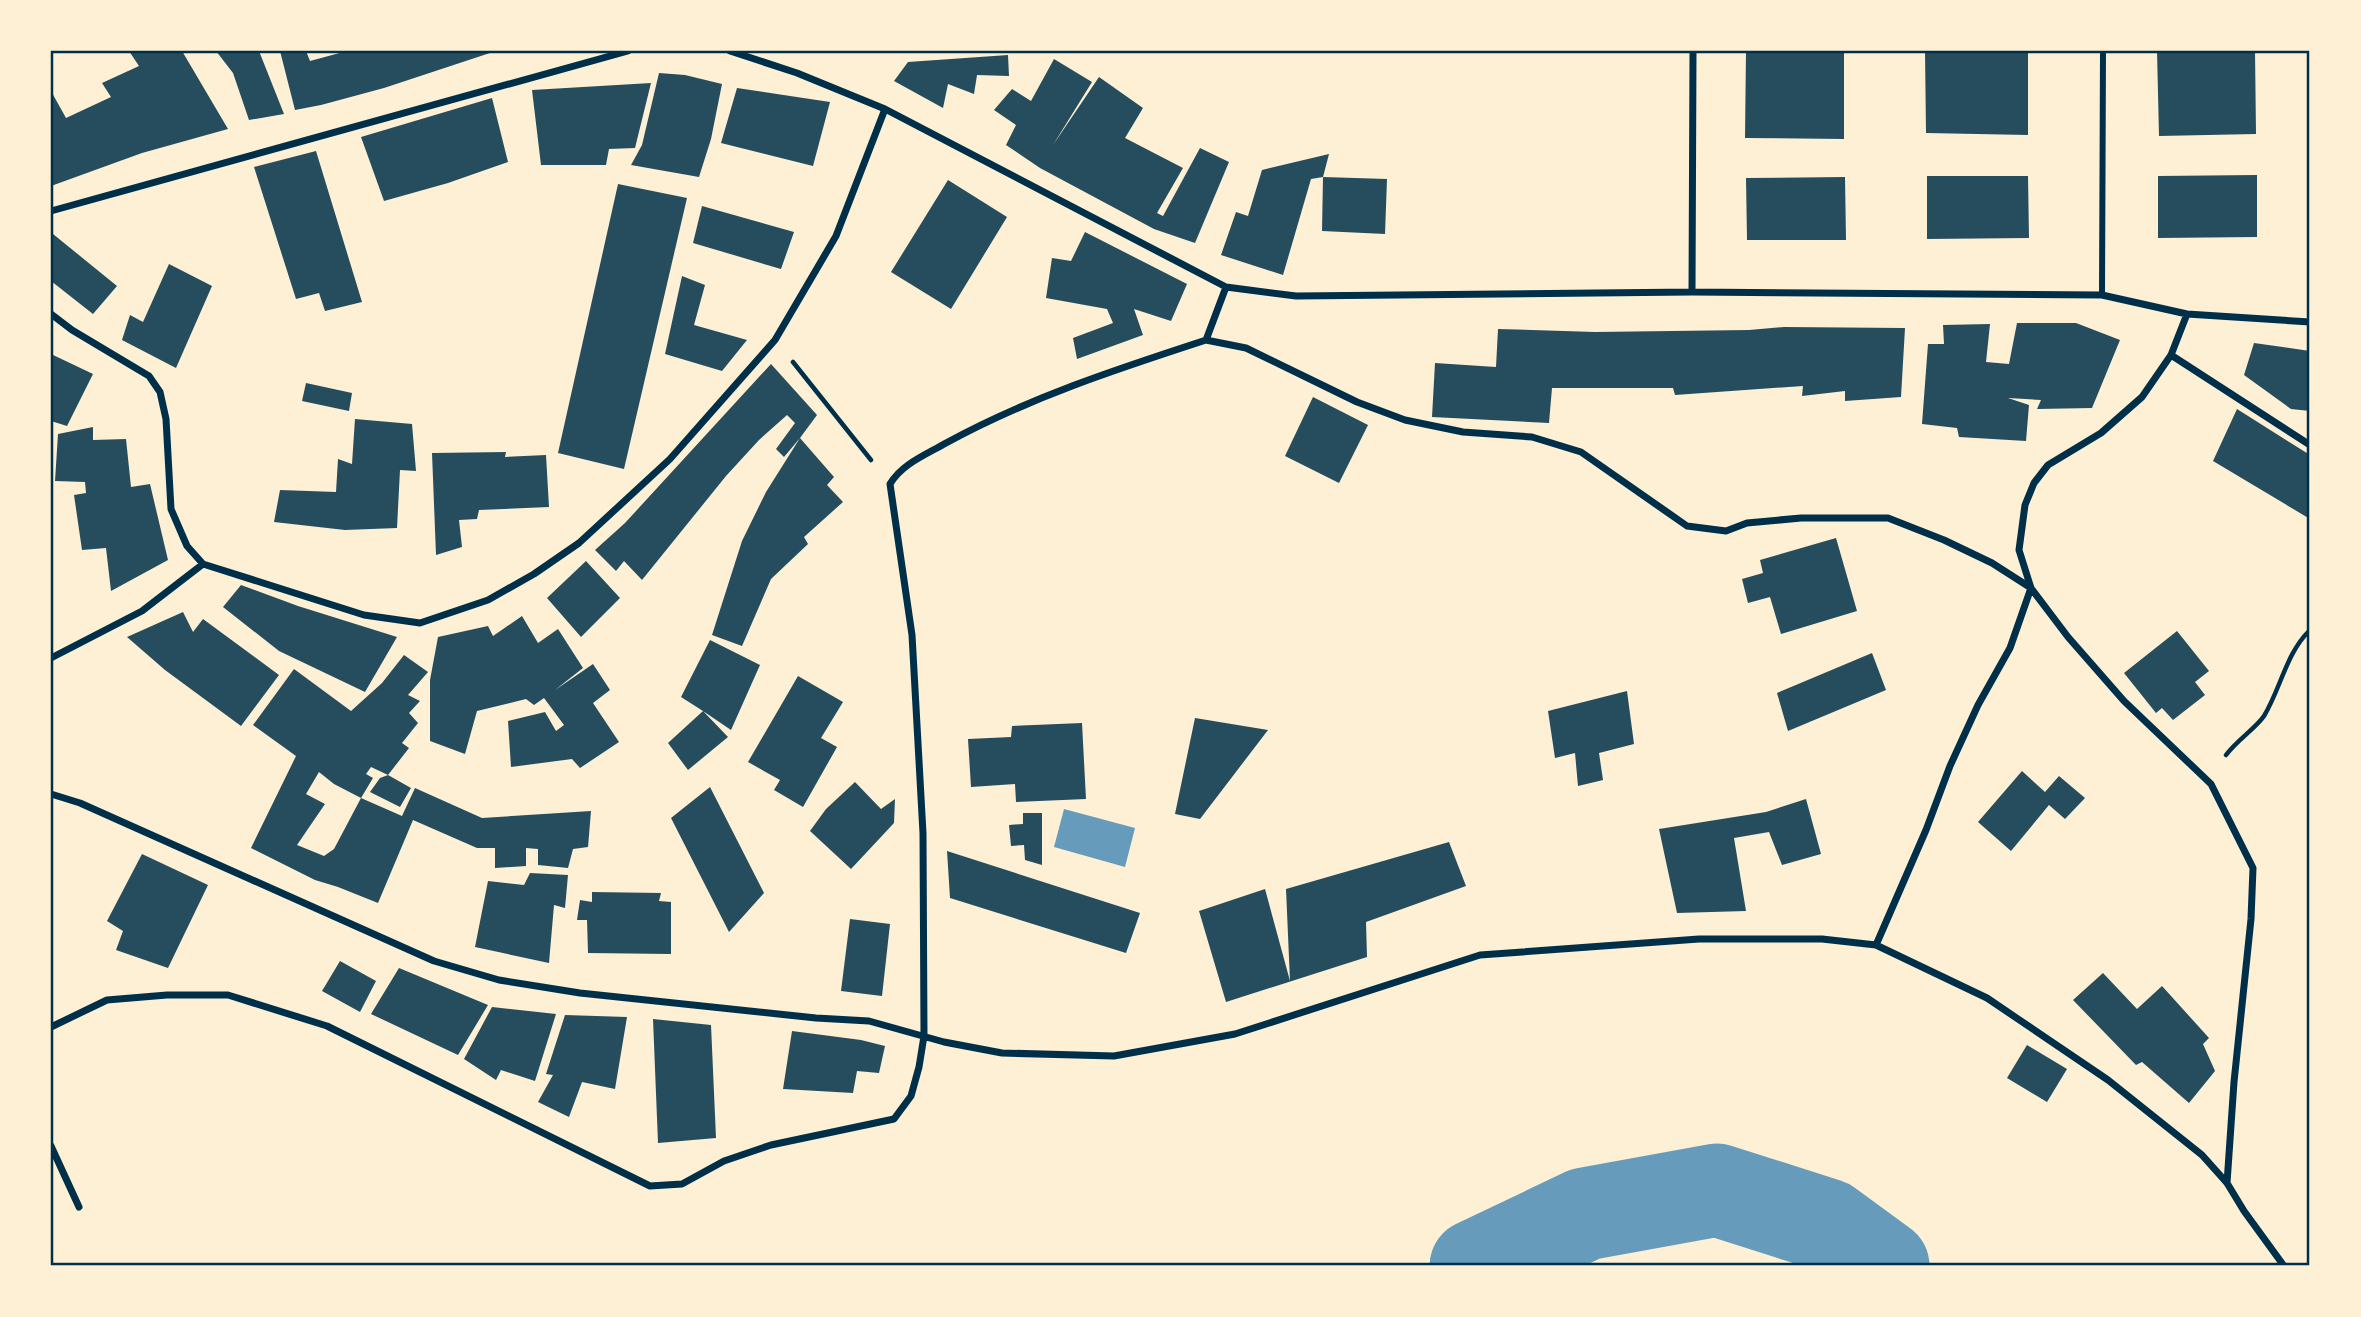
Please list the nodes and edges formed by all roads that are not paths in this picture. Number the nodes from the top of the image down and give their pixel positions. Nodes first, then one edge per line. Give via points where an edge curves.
1 (628, 51) edge
2 (730, 51) edge
3 (1693, 51) edge
4 (2103, 51) edge
5 (885, 109) junction
6 (51, 211) edge
7 (1226, 287) junction
8 (1692, 292) junction
9 (2102, 295) junction
10 (51, 314) edge
11 (2187, 314) junction
12 (2310, 322) edge
13 (1206, 340) junction
14 (2171, 355) junction
15 (2310, 445) edge
16 (203, 564) junction
17 (2031, 588) junction
18 (51, 658) edge
19 (51, 794) edge
20 (1876, 945) junction
21 (51, 1027) edge
22 (924, 1035) junction
23 (51, 1146) edge
24 (2227, 1183) junction
25 (79, 1207) dead end
26 (2284, 1266) edge

1 - 6 street
2 - 5 street
3 - 8 street
4 - 9 street
5 - 7 street
5 - 16 street via 836,236 775,340 670,459 579,543 488,600 419,623 364,615
7 - 8 street via 1296,296
7 - 13 street
8 - 9 street
9 - 11 street
10 - 16 street via 149,376 160,392 171,509 187,546
11 - 12 street
11 - 14 street
13 - 17 street via 1246,348 1405,420 1463,432 1532,437 1581,452 1687,526 1726,531 1747,523 1801,518 1888,518 1992,563
13 - 22 street via 1084,380 978,426 912,462 897,472 890,484 912,635 923,833
14 - 15 street
14 - 17 street via 2142,397 2101,433 2048,465 2034,483 2025,505 2019,550
16 - 18 street via 142,611
17 - 20 street via 2010,648 1950,765
17 - 24 street via 2124,701 2211,784 2253,868
19 - 22 street via 434,961 499,980 580,993 869,1021
20 - 22 street via 1822,939 1699,939 1480,955 1235,1034 1114,1056 1002,1053
20 - 24 street via 1987,998 2108,1080 2202,1155
21 - 22 street via 107,1000 228,995 327,1026 650,1186 682,1184 724,1161 771,1146 894,1119 911,1096
23 - 25 street
24 - 26 street

